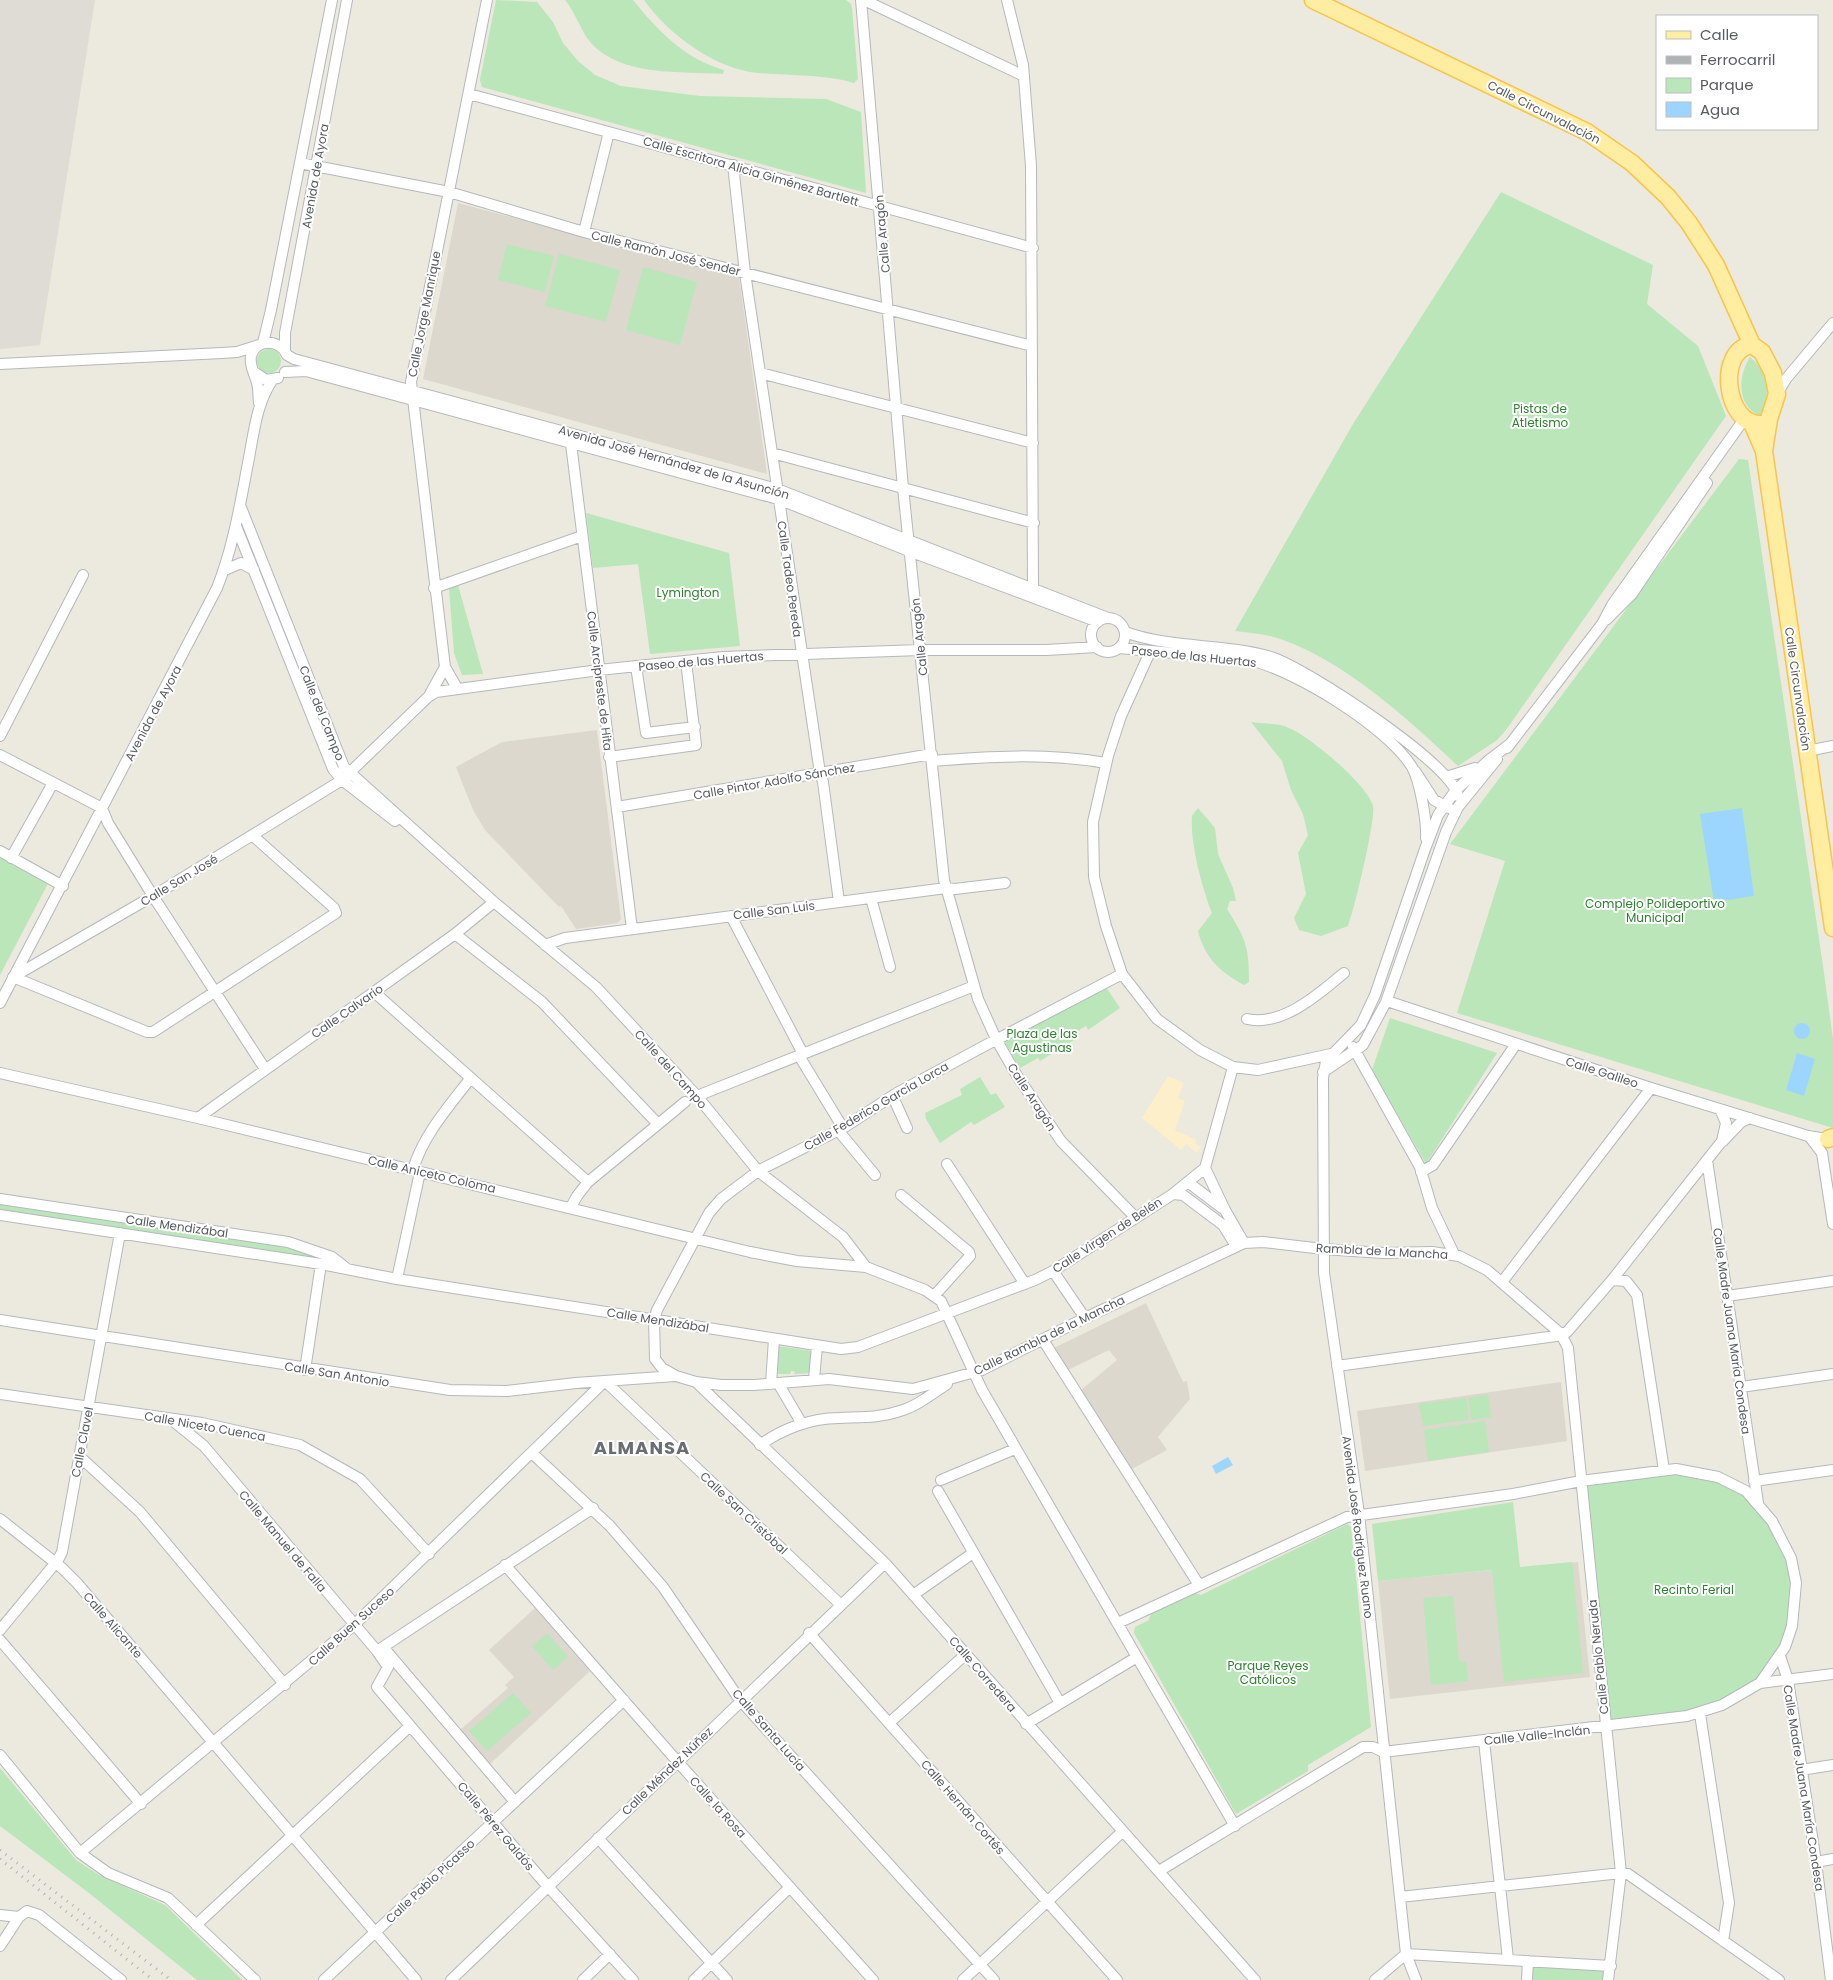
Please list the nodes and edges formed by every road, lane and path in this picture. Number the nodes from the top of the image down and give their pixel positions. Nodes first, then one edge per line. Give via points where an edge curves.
1 (332, 0) edge
2 (347, 0) edge
3 (487, 0) edge
4 (862, 0) edge
5 (1007, 0) edge
6 (1313, 0) edge
7 (1024, 76) junction
8 (469, 94) junction
9 (609, 132) junction
10 (300, 163) junction
11 (732, 165) junction
12 (317, 166) junction
13 (449, 192) junction
14 (879, 208) junction
15 (584, 232) junction
16 (1033, 248) junction
17 (745, 273) junction
18 (889, 310) junction
19 (1833, 322) edge
20 (261, 344) junction
21 (1032, 346) junction
22 (1746, 346) junction
23 (222, 353) junction
24 (286, 353) junction
25 (0, 364) edge
26 (252, 367) junction
27 (285, 372) junction
28 (760, 373) junction
29 (273, 379) junction
30 (411, 394) junction
31 (1777, 394) junction
32 (259, 406) junction
33 (896, 407) junction
34 (1769, 418) junction
35 (1749, 421) junction
36 (570, 437) junction
37 (1033, 443) junction
38 (1764, 451) junction
39 (772, 453) junction
40 (903, 488) junction
41 (777, 494) junction
42 (240, 505) junction
43 (1034, 523) junction
44 (236, 526) junction
45 (582, 536) junction
46 (909, 546) junction
47 (225, 570) junction
48 (254, 570) junction
49 (83, 575) dead end
50 (434, 588) junction
51 (1033, 589) junction
52 (1108, 618) junction
53 (1098, 622) junction
54 (1125, 632) junction
55 (1097, 647) junction
56 (1119, 648) junction
57 (921, 650) junction
58 (1150, 652) junction
59 (800, 654) junction
60 (686, 661) junction
61 (636, 666) junction
62 (445, 667) junction
63 (599, 670) junction
64 (457, 688) junction
65 (428, 696) junction
66 (695, 726) junction
67 (656, 732) junction
68 (0, 736) edge
69 (1510, 744) junction
70 (1833, 746) edge
71 (658, 750) junction
72 (1806, 751) junction
73 (610, 757) junction
74 (1, 758) edge
75 (932, 758) junction
76 (1489, 760) junction
77 (1106, 763) junction
78 (1413, 769) junction
79 (820, 773) junction
80 (346, 776) junction
81 (1446, 777) junction
82 (53, 783) junction
83 (1456, 790) junction
84 (1446, 803) junction
85 (617, 807) junction
86 (1458, 807) junction
87 (102, 808) junction
88 (252, 835) junction
89 (1424, 849) junction
90 (0, 851) edge
91 (11, 858) junction
92 (1005, 883) dead end
93 (63, 886) junction
94 (946, 888) junction
95 (153, 896) junction
96 (871, 898) junction
97 (494, 902) junction
98 (839, 902) junction
99 (731, 916) junction
100 (1833, 928) edge
101 (632, 929) junction
102 (455, 934) junction
103 (545, 945) junction
104 (890, 967) dead end
105 (1344, 973) dead end
106 (1122, 974) junction
107 (13, 978) junction
108 (974, 986) junction
109 (374, 992) junction
110 (214, 993) junction
111 (1374, 996) junction
112 (1386, 1002) junction
113 (0, 1003) edge
114 (1247, 1018) dead end
115 (1361, 1025) junction
116 (995, 1036) junction
117 (1516, 1044) junction
118 (802, 1052) junction
119 (1354, 1052) junction
120 (1331, 1054) junction
121 (1234, 1068) junction
122 (265, 1069) junction
123 (1324, 1072) junction
124 (0, 1073) edge
125 (470, 1079) junction
126 (1651, 1088) junction
127 (697, 1096) junction
128 (893, 1097) junction
129 (685, 1102) dead end
130 (1720, 1109) junction
131 (198, 1118) junction
132 (1750, 1118) junction
133 (658, 1124) junction
134 (840, 1128) junction
135 (907, 1128) dead end
136 (1826, 1140) edge
137 (1722, 1141) junction
138 (1708, 1160) junction
139 (947, 1164) dead end
140 (1204, 1168) junction
141 (417, 1171) junction
142 (758, 1171) junction
143 (1421, 1172) junction
144 (875, 1175) dead end
145 (588, 1182) junction
146 (1189, 1183) junction
147 (1173, 1194) junction
148 (902, 1195) dead end
149 (0, 1199) edge
150 (571, 1207) junction
151 (1225, 1210) junction
152 (0, 1215) edge
153 (1136, 1218) junction
154 (1833, 1224) edge
155 (120, 1233) junction
156 (694, 1237) junction
157 (1240, 1245) junction
158 (1323, 1249) junction
159 (1454, 1254) junction
160 (321, 1264) junction
161 (866, 1267) junction
162 (348, 1270) junction
163 (1053, 1271) junction
164 (397, 1279) junction
165 (1612, 1280) junction
166 (1833, 1281) edge
167 (1502, 1282) junction
168 (1025, 1284) junction
169 (934, 1296) junction
170 (1727, 1296) junction
171 (963, 1308) joint
172 (948, 1313) junction
173 (1085, 1318) junction
174 (0, 1320) edge
175 (654, 1320) junction
176 (1561, 1334) junction
177 (103, 1335) junction
178 (774, 1339) junction
179 (1043, 1340) junction
180 (817, 1346) junction
181 (1337, 1366) junction
182 (305, 1370) junction
183 (974, 1372) junction
184 (1833, 1374) edge
185 (676, 1376) junction
186 (814, 1379) junction
187 (955, 1379) junction
188 (605, 1381) junction
189 (696, 1382) junction
190 (775, 1383) junction
191 (1741, 1387) junction
192 (0, 1394) edge
193 (88, 1407) junction
194 (172, 1420) junction
195 (802, 1424) junction
196 (760, 1445) junction
197 (1015, 1449) junction
198 (532, 1453) junction
199 (79, 1456) junction
200 (1664, 1470) junction
201 (1833, 1470) edge
202 (941, 1480) dead end
203 (1581, 1481) junction
204 (1754, 1481) junction
205 (938, 1491) dead end
206 (1758, 1503) junction
207 (593, 1508) junction
208 (1359, 1514) junction
209 (0, 1519) edge
210 (973, 1553) junction
211 (428, 1554) junction
212 (56, 1563) junction
213 (885, 1563) junction
214 (505, 1565) junction
215 (1199, 1585) junction
216 (913, 1595) junction
217 (840, 1604) junction
218 (1118, 1623) junction
219 (354, 1625) junction
220 (0, 1630) edge
221 (809, 1633) junction
222 (0, 1640) edge
223 (380, 1649) junction
224 (966, 1654) junction
225 (1780, 1656) junction
226 (1137, 1657) junction
227 (388, 1667) joint
228 (1833, 1674) edge
229 (1788, 1680) junction
230 (1760, 1683) junction
231 (286, 1684) junction
232 (624, 1700) junction
233 (740, 1700) junction
234 (1060, 1703) junction
235 (1700, 1714) junction
236 (889, 1723) junction
237 (1026, 1724) junction
238 (410, 1726) junction
239 (1605, 1727) junction
240 (1484, 1740) junction
241 (214, 1743) junction
242 (1383, 1752) junction
243 (0, 1755) edge
244 (677, 1761) junction
245 (1833, 1765) edge
246 (1801, 1770) junction
247 (515, 1802) junction
248 (141, 1804) junction
249 (493, 1821) junction
250 (1235, 1826) junction
251 (1122, 1832) junction
252 (292, 1835) junction
253 (598, 1838) junction
254 (80, 1853) junction
255 (1833, 1859) edge
256 (1816, 1862) junction
257 (1159, 1871) junction
258 (1621, 1873) junction
259 (1500, 1885) junction
260 (548, 1886) junction
261 (790, 1887) junction
262 (1400, 1897) junction
263 (1047, 1902) junction
264 (0, 1915) edge
265 (19, 1917) junction
266 (196, 1925) junction
267 (375, 1933) junction
268 (1723, 1942) junction
269 (0, 1946) edge
270 (610, 1954) junction
271 (1406, 1954) junction
272 (1508, 1959) junction
273 (1528, 1961) junction
274 (711, 1963) junction
275 (980, 1964) junction
276 (1611, 1966) junction
277 (121, 1980) edge
278 (255, 1980) edge
279 (324, 1980) edge
280 (416, 1980) edge
281 (451, 1980) edge
282 (583, 1980) edge
283 (633, 1980) edge
284 (694, 1980) edge
285 (727, 1980) edge
286 (873, 1980) edge
287 (963, 1980) edge
288 (994, 1980) edge
289 (1116, 1980) edge
290 (1255, 1980) edge
291 (1375, 1980) edge
292 (1416, 1980) edge
293 (1527, 1980) edge
294 (1610, 1980) edge
295 (1779, 1980) edge
296 (1831, 1980) edge

1 - 10 street, Avenida de Ayora
2 - 12 street, Avenida de Ayora
3 - 8 street, Calle Jorge Manrique
4 - 7 street
4 - 14 street, Calle Aragón
5 - 7 street
6 - 22 main road, Calle Circunvalación via 1563,120 1618,152 1656,185 1689,223 1716,265 1738,312
7 - 16 street
8 - 9 street, Calle Escritora Alicia Giménez Bartlett
8 - 13 street, Calle Jorge Manrique
9 - 11 street, Calle Escritora Alicia Giménez Bartlett
9 - 15 street
10 - 12 street, Calle Ramón José Sender
10 - 20 street, Avenida de Ayora
11 - 14 street, Calle Escritora Alicia Giménez Bartlett
11 - 17 street, Calle Tadeo Pereda
12 - 13 street, Calle Ramón José Sender
12 - 24 street, Avenida de Ayora via 285,333
13 - 15 street, Calle Ramón José Sender
13 - 30 street, Calle Jorge Manrique
14 - 16 street, Calle Escritora Alicia Giménez Bartlett
14 - 18 street, Calle Aragón
15 - 17 street, Calle Ramón José Sender
16 - 21 street
17 - 18 street, Calle Ramón José Sender
17 - 28 street, Calle Tadeo Pereda
18 - 21 street, Calle Ramón José Sender
18 - 33 street, Calle Aragón
19 - 31 street via 1786,378
20 - 23 street
20 - 24 street via 275,343
20 - 26 street via 252,353
21 - 37 street
22 - 31 main road via 1762,352 1770,366
22 - 35 main road via 1730,370 1729,389 1732,401
23 - 25 street
23 - 26 street via 235,356
24 - 27 street via 288,366
24 - 30 street, Avenida José Hernández de la Asunción via 294,359
26 - 29 street via 262,378
26 - 32 street, Avenida de Ayora via 258,384
27 - 29 street
27 - 30 street, Avenida José Hernández de la Asunción via 306,371
28 - 33 street
28 - 39 street, Calle Tadeo Pereda
29 - 32 street, Avenida de Ayora
30 - 36 street, Avenida José Hernández de la Asunción
30 - 50 street, Calle Jorge Manrique
31 - 34 main road
32 - 42 street, Avenida de Ayora
33 - 37 street
33 - 40 street, Calle Aragón
34 - 35 main road via 1761,424
34 - 38 main road
35 - 38 main road
35 - 69 street via 1612,605 1602,624
36 - 41 street, Avenida José Hernández de la Asunción
36 - 45 street, Calle Arcipreste de Hita
37 - 43 street
38 - 72 main road, Calle Circunvalación
39 - 40 street
39 - 41 street, Calle Tadeo Pereda
40 - 43 street
40 - 46 street, Calle Aragón
41 - 46 street, Avenida José Hernández de la Asunción
41 - 59 street, Calle Tadeo Pereda
42 - 44 street, Avenida de Ayora
42 - 80 street, Calle del Campo
43 - 51 street
44 - 47 street, Avenida de Ayora
44 - 48 street, Calle del Campo
45 - 50 street
45 - 63 street, Calle Arcipreste de Hita
46 - 51 street, Avenida José Hernández de la Asunción
46 - 53 street, Avenida José Hernández de la Asunción
46 - 57 street, Calle Aragón
47 - 48 street via 241,563
47 - 87 street, Avenida de Ayora
48 - 80 street, Calle del Campo via 333,770
49 - 68 street
50 - 62 street, Calle Jorge Manrique
51 - 52 street, Avenida José Hernández de la Asunción
52 - 53 street
52 - 54 street via 1120,622
53 - 55 street via 1092,631 1093,643
54 - 56 street
54 - 81 street, Paseo de las Huertas via 1153,641 1253,652 1291,665 1391,729
55 - 56 street via 1107,652
55 - 57 street, Paseo de las Huertas
56 - 58 street, Paseo de las Huertas
57 - 59 street, Paseo de las Huertas
57 - 75 street, Calle Aragón
58 - 77 street via 1121,716
58 - 78 street, Paseo de las Huertas via 1249,660 1286,672 1376,729
59 - 60 street, Paseo de las Huertas
59 - 79 street, Calle Tadeo Pereda
60 - 61 street, Paseo de las Huertas
60 - 66 street
61 - 63 street, Paseo de las Huertas
61 - 67 street via 645,730
62 - 64 street, Calle Jorge Manrique
62 - 65 street
63 - 64 street, Paseo de las Huertas
63 - 73 street, Calle Arcipreste de Hita
64 - 65 street, Paseo de las Huertas
65 - 80 street, Paseo de las Huertas
66 - 67 street
66 - 71 street via 696,745
67 - 71 street
69 - 76 street
69 - 86 street
70 - 72 street
71 - 73 street
72 - 100 main road, Calle Circunvalación
73 - 85 street, Calle Arcipreste de Hita
74 - 82 street
75 - 77 street, Calle Pintor Adolfo Sánchez via 1027,756 1078,758
75 - 79 street, Calle Pintor Adolfo Sánchez
75 - 94 street, Calle Aragón
76 - 81 street via 1470,771
76 - 83 street
77 - 106 street via 1093,822 1093,870 1106,926
78 - 84 street, Paseo de las Huertas via 1434,800
78 - 89 street, Paseo de las Huertas via 1426,820
79 - 85 street, Calle Pintor Adolfo Sánchez
79 - 98 street, Calle Tadeo Pereda
80 - 88 street, Calle San José
80 - 97 street, Calle del Campo
81 - 83 street, Paseo de las Huertas
82 - 87 street
82 - 91 street
83 - 84 street
83 - 86 street
84 - 86 street
84 - 89 street
85 - 101 street, Calle Arcipreste de Hita
86 - 112 street via 1446,832
87 - 93 street, Avenida de Ayora
87 - 95 street
88 - 95 street, Calle San José
88 - 110 street via 336,910 335,916
89 - 111 street
90 - 91 street
91 - 93 street
92 - 94 street, Calle San Luis
93 - 107 street, Avenida de Ayora
94 - 96 street, Calle San Luis
94 - 108 street, Calle Aragón
95 - 107 street, Calle San José
95 - 110 street
96 - 98 street, Calle San Luis
96 - 104 street
97 - 102 street, Calle Calvario
97 - 103 street, Calle del Campo
98 - 99 street, Calle San Luis
99 - 101 street, Calle San Luis
99 - 118 street
101 - 103 street, Calle San Luis via 565,938
102 - 109 street, Calle Calvario
102 - 133 street via 542,1002
103 - 127 street, Calle del Campo via 596,987
105 - 114 street via 1276,1018 1263,1021
106 - 116 street, Calle Federico García Lorca via 1054,1010
106 - 121 street via 1156,1018 1200,1050
107 - 110 street via 151,1033
107 - 113 street, Avenida de Ayora
108 - 116 street, Calle Aragón
108 - 118 street
109 - 122 street, Calle Calvario
109 - 125 street
110 - 122 street
111 - 112 street, Calle Galileo via 1378,1005
111 - 115 street
112 - 117 street, Calle Galileo
112 - 119 street via 1366,1040
115 - 119 street
115 - 120 street
116 - 128 street, Calle Federico García Lorca
116 - 153 street, Calle Aragón via 1017,1076 1061,1141
117 - 126 street, Calle Galileo
117 - 143 street via 1433,1165
118 - 127 street
118 - 134 street via 802,1059
119 - 123 street
119 - 143 street
120 - 121 street via 1258,1070
120 - 123 street
121 - 140 street
122 - 131 street, Calle Calvario
123 - 158 street, Avenida José Rodríguez Ruano
124 - 131 street, Calle Aniceto Coloma
125 - 141 street via 417,1157
125 - 145 street
126 - 130 street, Calle Galileo
126 - 167 street
127 - 142 street, Calle del Campo
128 - 134 street, Calle Federico García Lorca
128 - 135 street
129 - 133 street
130 - 132 street, Calle Galileo
130 - 137 street via 1726,1123
131 - 141 street, Calle Aniceto Coloma
132 - 136 street, Calle Galileo
132 - 137 street
133 - 145 street
134 - 142 street, Calle Federico García Lorca
134 - 144 street
136 - 154 street via 1822,1154
137 - 138 street
138 - 165 street
138 - 170 street, Calle Madre Juana María Condesa
139 - 168 street
140 - 146 street
140 - 151 street
141 - 150 street, Calle Aniceto Coloma
141 - 164 street
142 - 156 street, Calle Federico García Lorca via 718,1203
142 - 161 street, Calle del Campo via 843,1237
143 - 159 street via 1432,1208
145 - 150 street
146 - 147 street
146 - 151 street
147 - 153 street, Calle Virgen de Belén
147 - 157 street, Calle Virgen de Belén via 1182,1195 1223,1225
148 - 169 street via 969,1252 969,1259
149 - 162 street, Calle Mendizábal via 288,1242 332,1257
150 - 156 street, Calle Aniceto Coloma
151 - 157 street
152 - 155 street, Calle Mendizábal
153 - 163 street, Calle Virgen de Belén
155 - 160 street, Calle Mendizábal
155 - 177 street, Calle Clavel
156 - 161 street, Calle Aniceto Coloma via 772,1256
156 - 175 street, Calle Federico García Lorca
157 - 158 street, Rambla de la Mancha via 1263,1242
157 - 173 street, Calle Rambla de la Mancha
158 - 159 street, Rambla de la Mancha
158 - 181 street, Avenida José Rodríguez Ruano
159 - 167 street, Rambla de la Mancha via 1478,1264
160 - 162 street, Calle Mendizábal
160 - 182 street
161 - 169 street, Calle Aniceto Coloma
162 - 164 street, Calle Mendizábal
163 - 168 street, Calle Virgen de Belén
163 - 173 street
164 - 175 street, Calle Mendizábal
165 - 176 street via 1576,1324
165 - 200 street via 1626,1281 1637,1295
166 - 170 street
167 - 176 street, Rambla de la Mancha
168 - 171 street, Calle Virgen de Belén
169 - 172 street
170 - 191 street, Calle Madre Juana María Condesa
171 - 172 street, Calle Mendizábal
172 - 180 street, Calle Mendizábal via 853,1348
172 - 183 street
173 - 179 street, Calle Rambla de la Mancha
174 - 177 street, Calle San Antonio
175 - 178 street, Calle Mendizábal
175 - 185 street via 655,1359 662,1368
176 - 181 street
176 - 203 street, Calle Pablo Neruda via 1568,1348
177 - 182 street, Calle San Antonio
177 - 193 street, Calle Clavel
178 - 180 street, Calle Mendizábal
178 - 190 street
179 - 183 street, Calle Rambla de la Mancha
179 - 215 street
180 - 186 street
181 - 208 street, Avenida José Rodríguez Ruano
182 - 188 street, Calle San Antonio via 467,1392
183 - 187 street, Calle Rambla de la Mancha
183 - 197 street
184 - 191 street
185 - 188 street, Calle San Antonio
185 - 189 street, Calle Rambla de la Mancha
186 - 187 street, Calle Rambla de la Mancha via 913,1389
186 - 190 street, Calle Rambla de la Mancha
187 - 195 street via 899,1412 871,1418 825,1419
188 - 198 street, Calle Buen Suceso
188 - 217 street, Calle San Cristóbal
189 - 190 street, Calle Rambla de la Mancha via 731,1386
189 - 196 street, Calle Corredera
190 - 195 street
191 - 204 street, Calle Madre Juana María Condesa
192 - 193 street, Calle Niceto Cuenca
193 - 194 street, Calle Niceto Cuenca
193 - 199 street, Calle Clavel
194 - 211 street, Calle Niceto Cuenca via 222,1426 306,1447 360,1479
194 - 219 street, Calle Manuel de Falla via 204,1446
195 - 196 street
196 - 213 street, Calle Corredera
197 - 202 street
197 - 218 street
198 - 207 street, Calle Santa Lucía
198 - 211 street, Calle Buen Suceso
199 - 212 street, Calle Clavel via 62,1552
199 - 231 street via 140,1512
200 - 203 street
200 - 206 street via 1718,1477 1742,1488
201 - 204 street
203 - 208 street via 1513,1494
203 - 239 street, Calle Pablo Neruda
204 - 206 street, Calle Madre Juana María Condesa
205 - 210 street
206 - 225 street via 1785,1544 1796,1583 1794,1621
207 - 214 street
207 - 233 street, Calle Santa Lucía via 663,1588
208 - 215 street
208 - 242 street, Avenida José Rodríguez Ruano
209 - 212 street, Calle Alicante
210 - 216 street
210 - 234 street
211 - 219 street, Calle Buen Suceso
212 - 220 street, Calle Clavel
212 - 241 street, Calle Alicante via 77,1583
213 - 216 street, Calle Corredera
213 - 217 street, Calle Méndez Núñez
214 - 223 street
214 - 232 street, Calle la Rosa
215 - 218 street
216 - 224 street, Calle Corredera
217 - 221 street, Calle Méndez Núñez
218 - 226 street
219 - 223 street, Calle Manuel de Falla
219 - 231 street, Calle Buen Suceso
221 - 233 street, Calle Méndez Núñez
221 - 236 street, Calle Hernán Cortés
222 - 248 street
223 - 227 street, Calle Manuel de Falla
223 - 247 street
224 - 236 street
224 - 237 street, Calle Corredera
225 - 229 street, Calle Madre Juana María Condesa
225 - 230 street
226 - 234 street
226 - 250 street
227 - 238 street, Calle Pérez Galdós via 377,1687
228 - 229 street, Calle Valle-Inclán
229 - 230 street, Calle Valle-Inclán
229 - 246 street, Calle Madre Juana María Condesa
230 - 235 street, Calle Valle-Inclán via 1731,1701
231 - 241 street, Calle Buen Suceso
232 - 244 street, Calle la Rosa
232 - 247 street, Calle Pablo Picasso
233 - 244 street, Calle Méndez Núñez
233 - 275 street, Calle Santa Lucía
234 - 237 street
235 - 239 street, Calle Valle-Inclán
235 - 268 street via 1730,1903
236 - 263 street, Calle Hernán Cortés
237 - 251 street, Calle Corredera
238 - 249 street, Calle Pérez Galdós
238 - 252 street
239 - 240 street, Calle Valle-Inclán
239 - 258 street, Calle Pablo Neruda
240 - 242 street, Calle Valle-Inclán
240 - 259 street
241 - 248 street, Calle Buen Suceso
241 - 252 street, Calle Alicante
242 - 250 street, Calle Valle-Inclán via 1363,1747
242 - 262 street, Avenida José Rodríguez Ruano
243 - 254 street
244 - 253 street, Calle Méndez Núñez
244 - 261 street, Calle la Rosa
245 - 246 street
246 - 256 street, Calle Madre Juana María Condesa
247 - 249 street, Calle Pablo Picasso
248 - 254 street, Calle Buen Suceso
249 - 260 street, Calle Pérez Galdós
249 - 267 street, Calle Pablo Picasso
250 - 257 street, Calle Valle-Inclán
251 - 257 street, Calle Corredera
251 - 263 street
252 - 266 street
252 - 267 street, Calle Alicante
253 - 260 street, Calle Méndez Núñez
253 - 274 street
254 - 266 street via 108,1873 168,1898
255 - 256 street
256 - 296 street, Calle Madre Juana María Condesa
257 - 290 street, Calle Corredera
258 - 259 street
258 - 268 street via 1628,1874
258 - 276 street, Calle Pablo Neruda
259 - 262 street
259 - 272 street
260 - 270 street, Calle Pérez Galdós
260 - 281 street, Calle Méndez Núñez
261 - 274 street
261 - 286 street, Calle la Rosa
262 - 271 street, Avenida José Rodríguez Ruano
263 - 275 street
263 - 289 street, Calle Hernán Cortés
264 - 265 street
265 - 269 street
265 - 277 street via 27,1911 39,1915
266 - 278 street
267 - 279 street, Calle Pablo Picasso
267 - 280 street, Calle Alicante
268 - 295 street
270 - 282 street
270 - 283 street, Calle Pérez Galdós
271 - 272 street
271 - 291 street
271 - 292 street, Avenida José Rodríguez Ruano
272 - 273 street
273 - 276 street
273 - 293 street
274 - 284 street
274 - 285 street
275 - 287 street
275 - 288 street, Calle Santa Lucía
276 - 294 street, Calle Pablo Neruda

